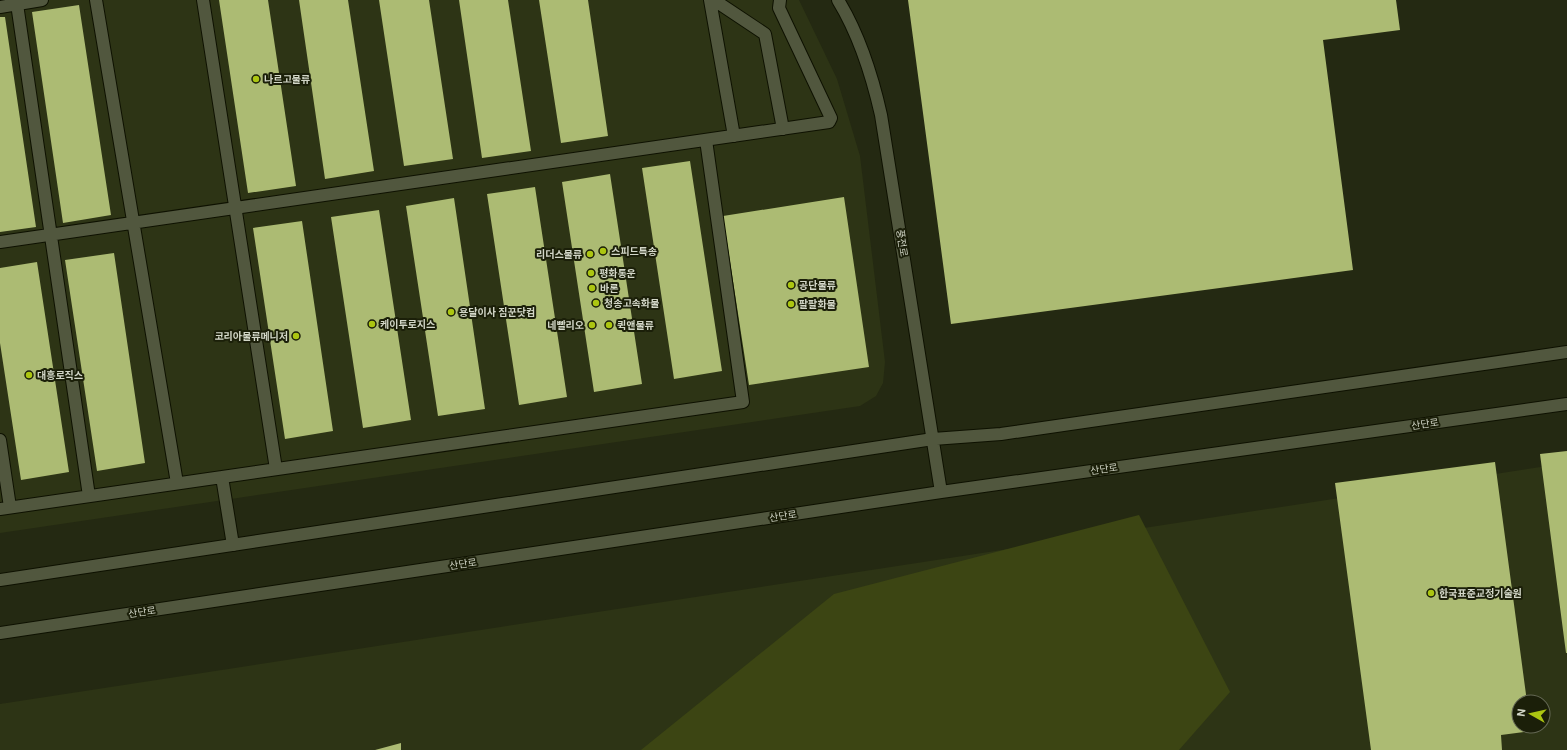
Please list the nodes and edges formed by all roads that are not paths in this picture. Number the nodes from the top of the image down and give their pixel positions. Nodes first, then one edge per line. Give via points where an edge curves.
1 (42, 0) edge
2 (96, 0) edge
3 (202, 0) edge
4 (710, 0) edge
5 (714, 0) edge
6 (780, 0) edge
7 (838, 0) edge
8 (17, 4) junction
9 (0, 7) edge
10 (783, 130) junction
11 (734, 136) junction
12 (706, 140) junction
13 (235, 208) junction
14 (133, 223) junction
15 (50, 235) junction
16 (0, 242) edge
17 (1567, 352) edge
18 (1567, 404) edge
19 (933, 439) junction
20 (0, 440) edge
21 (276, 469) junction
22 (222, 477) junction
23 (177, 483) junction
24 (941, 492) junction
25 (89, 496) junction
26 (5, 508) edge
27 (233, 545) junction
28 (0, 580) edge
29 (0, 633) edge

1 - 8 street
2 - 14 street
3 - 13 street
4 - 11 street
5 - 10 street via 765,34
6 - 10 street via 779,8 831,118 829,122
7 - 19 street, 풍전로 via 847,14 870,68 881,115
8 - 9 street
8 - 15 street
10 - 11 street
11 - 12 street
12 - 13 street
12 - 21 street via 743,402
13 - 14 street
13 - 21 street
14 - 15 street
14 - 23 street
15 - 16 street
15 - 25 street
17 - 19 street via 1001,434
18 - 24 street, 산단로
19 - 24 street, 풍전로
19 - 27 street
20 - 26 street
21 - 22 street
22 - 23 street
22 - 27 street
23 - 25 street
24 - 29 street, 산단로
25 - 26 street
27 - 28 street

